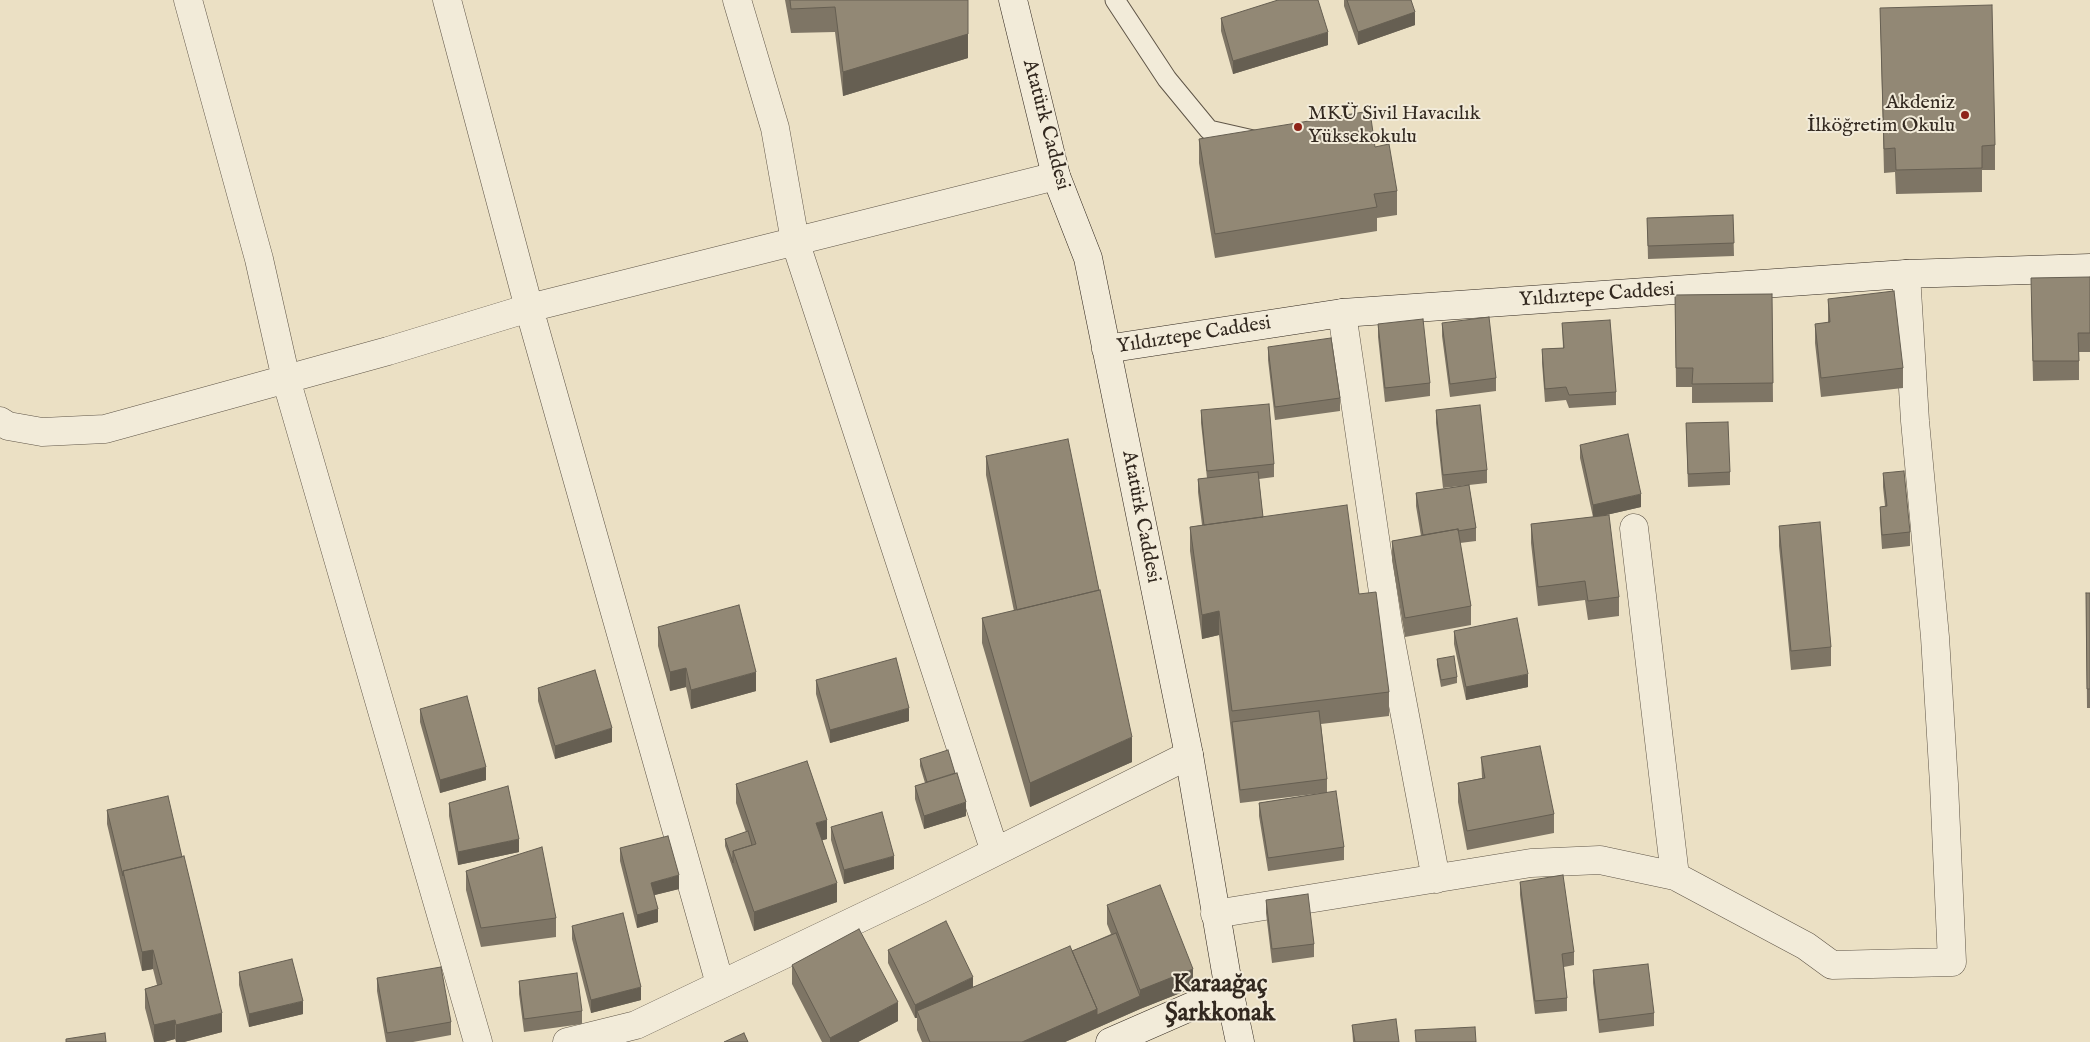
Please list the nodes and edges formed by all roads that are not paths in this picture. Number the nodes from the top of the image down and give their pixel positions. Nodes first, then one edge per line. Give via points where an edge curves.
1 (188, 0) edge
2 (447, 0) edge
3 (737, 0) edge
4 (1013, 0) edge
5 (1115, 0) edge
6 (1271, 141) edge
7 (1056, 176) junction
8 (795, 241) junction
9 (2090, 268) edge
10 (1906, 274) junction
11 (529, 308) junction
12 (1342, 313) junction
13 (1106, 349) junction
14 (286, 380) junction
15 (0, 421) edge
16 (1634, 528) dead end
17 (1189, 755) junction
18 (995, 852) junction
19 (1675, 876) junction
20 (1436, 879) junction
21 (1215, 914) junction
22 (720, 984) junction
23 (1229, 990) junction
24 (640, 1034) edge
25 (478, 1042) edge
26 (566, 1042) edge
27 (1110, 1042) edge
28 (1240, 1042) edge

1 - 14 street via 259,259
2 - 11 street
3 - 8 street via 775,128
4 - 7 street, Atatürk Caddesi
5 - 6 lane via 1167,79 1209,130 1262,142
7 - 8 street
7 - 13 street, Atatürk Caddesi via 1088,258
8 - 11 street
8 - 18 street
9 - 10 street, Yıldıztepe Caddesi
10 - 12 street, Yıldıztepe Caddesi
10 - 19 street via 1915,421 1935,637 1952,962 1832,965 1806,946
11 - 14 street
11 - 22 street
12 - 13 street, Yıldıztepe Caddesi
12 - 20 street via 1388,626
13 - 17 street, Atatürk Caddesi
14 - 15 street via 105,429 42,432 8,426
14 - 25 street
16 - 19 street
17 - 18 street
17 - 21 street, Atatürk Caddesi
18 - 22 street
19 - 20 street via 1600,860 1531,863
20 - 21 street
21 - 23 street, Atatürk Caddesi
22 - 24 street
23 - 27 street
23 - 28 street, Atatürk Caddesi
24 - 26 street

